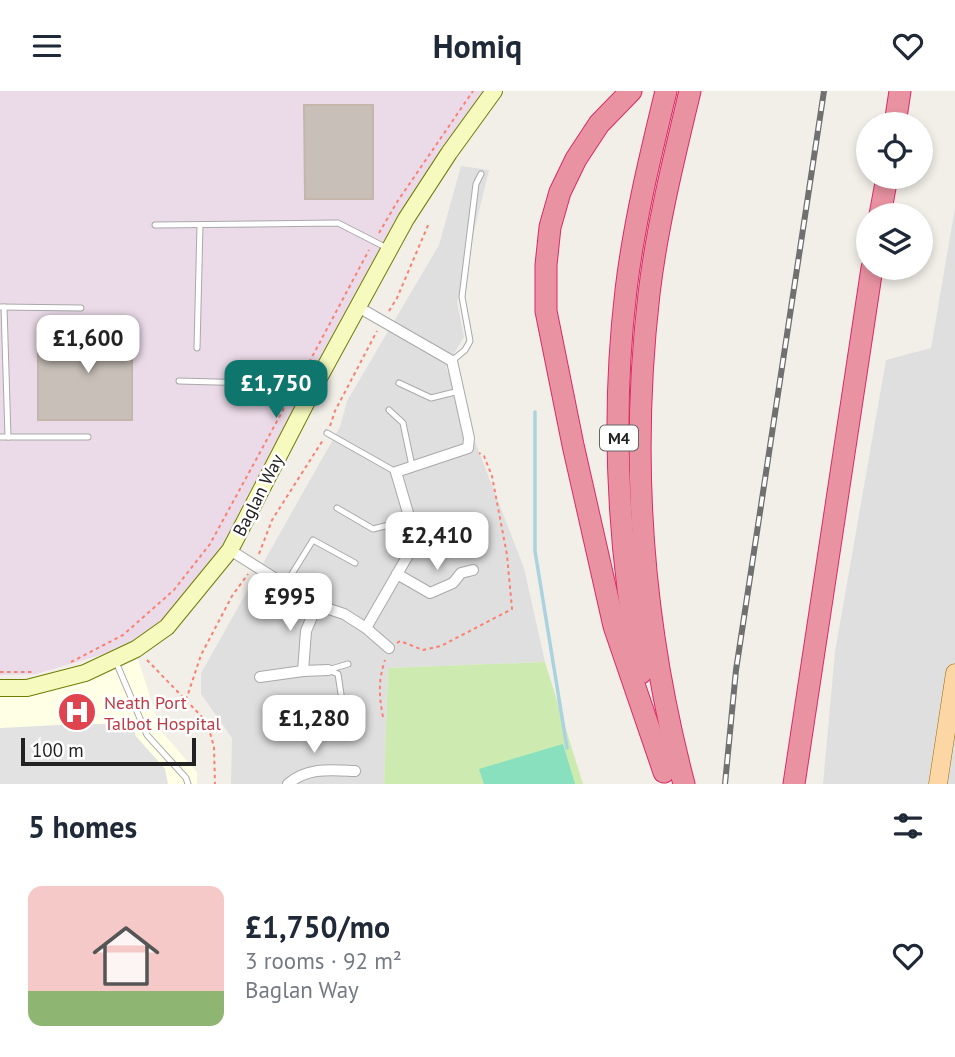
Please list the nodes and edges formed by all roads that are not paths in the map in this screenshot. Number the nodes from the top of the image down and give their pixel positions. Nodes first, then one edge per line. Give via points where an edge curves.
1 (494, 91) edge
2 (631, 91) edge
3 (666, 91) edge
4 (690, 91) edge
5 (900, 91) edge
6 (897, 112) edge
7 (481, 174) dead end
8 (155, 225) dead end
9 (200, 225) junction
10 (389, 249) junction
11 (870, 280) edge
12 (2, 307) edge
13 (81, 307) dead end
14 (358, 307) junction
15 (197, 348) dead end
16 (452, 361) junction
17 (179, 381) dead end
18 (399, 383) dead end
19 (459, 391) junction
20 (300, 397) junction
21 (389, 410) dead end
22 (327, 433) road end
23 (0, 437) edge
24 (8, 437) junction
25 (88, 437) dead end
26 (412, 466) junction
27 (396, 472) junction
28 (337, 508) dead end
29 (409, 520) junction
30 (461, 535) dead end
31 (412, 543) junction
32 (230, 550) junction
33 (355, 563) dead end
34 (473, 570) dead end
35 (397, 573) junction
36 (285, 585) junction
37 (317, 605) junction
38 (366, 628) junction
39 (389, 648) road end
40 (114, 659) junction
41 (348, 664) dead end
42 (328, 670) junction
43 (303, 671) junction
44 (955, 673) edge
45 (260, 677) dead end
46 (0, 688) edge
47 (341, 694) dead end
48 (665, 778) edge
49 (188, 784) edge
50 (288, 784) edge
51 (346, 784) edge
52 (684, 784) edge
53 (794, 784) edge
54 (938, 784) edge

1 - 10 street, Baglan Way
2 - 48 highway, M4 via 599,124 560,193 545,265 546,311 614,626
3 - 48 highway, M4 via 626,291 618,431 634,631
4 - 52 highway, M4 via 649,293 639,433 640,502 654,642
5 - 6 highway
7 - 16 lane via 462,297 470,341
8 - 9 lane
9 - 10 lane via 338,223
9 - 15 lane
10 - 14 street, Baglan Way
11 - 53 highway
12 - 13 lane
12 - 24 lane
14 - 16 street
14 - 20 street, Baglan Way
16 - 19 street
17 - 20 lane via 253,383
18 - 19 lane via 431,398
19 - 26 street via 468,448
20 - 32 street, Baglan Way
21 - 26 lane via 403,423
22 - 27 lane
23 - 24 lane
24 - 25 lane
26 - 27 street
27 - 29 street
28 - 29 lane via 373,529
29 - 31 street
30 - 31 lane via 433,545
31 - 35 street
32 - 36 street
32 - 40 street, Baglan Way via 167,627
33 - 36 lane via 313,540
34 - 35 street via 430,593
35 - 38 street
36 - 37 street
37 - 38 street
37 - 43 street via 306,631
38 - 39 street
40 - 46 street, Baglan Way via 85,673 27,688
40 - 49 lane via 147,736
41 - 42 lane
42 - 43 street
42 - 47 lane via 338,674
43 - 45 street
44 - 54 main road
50 - 51 street via 299,774 350,771

